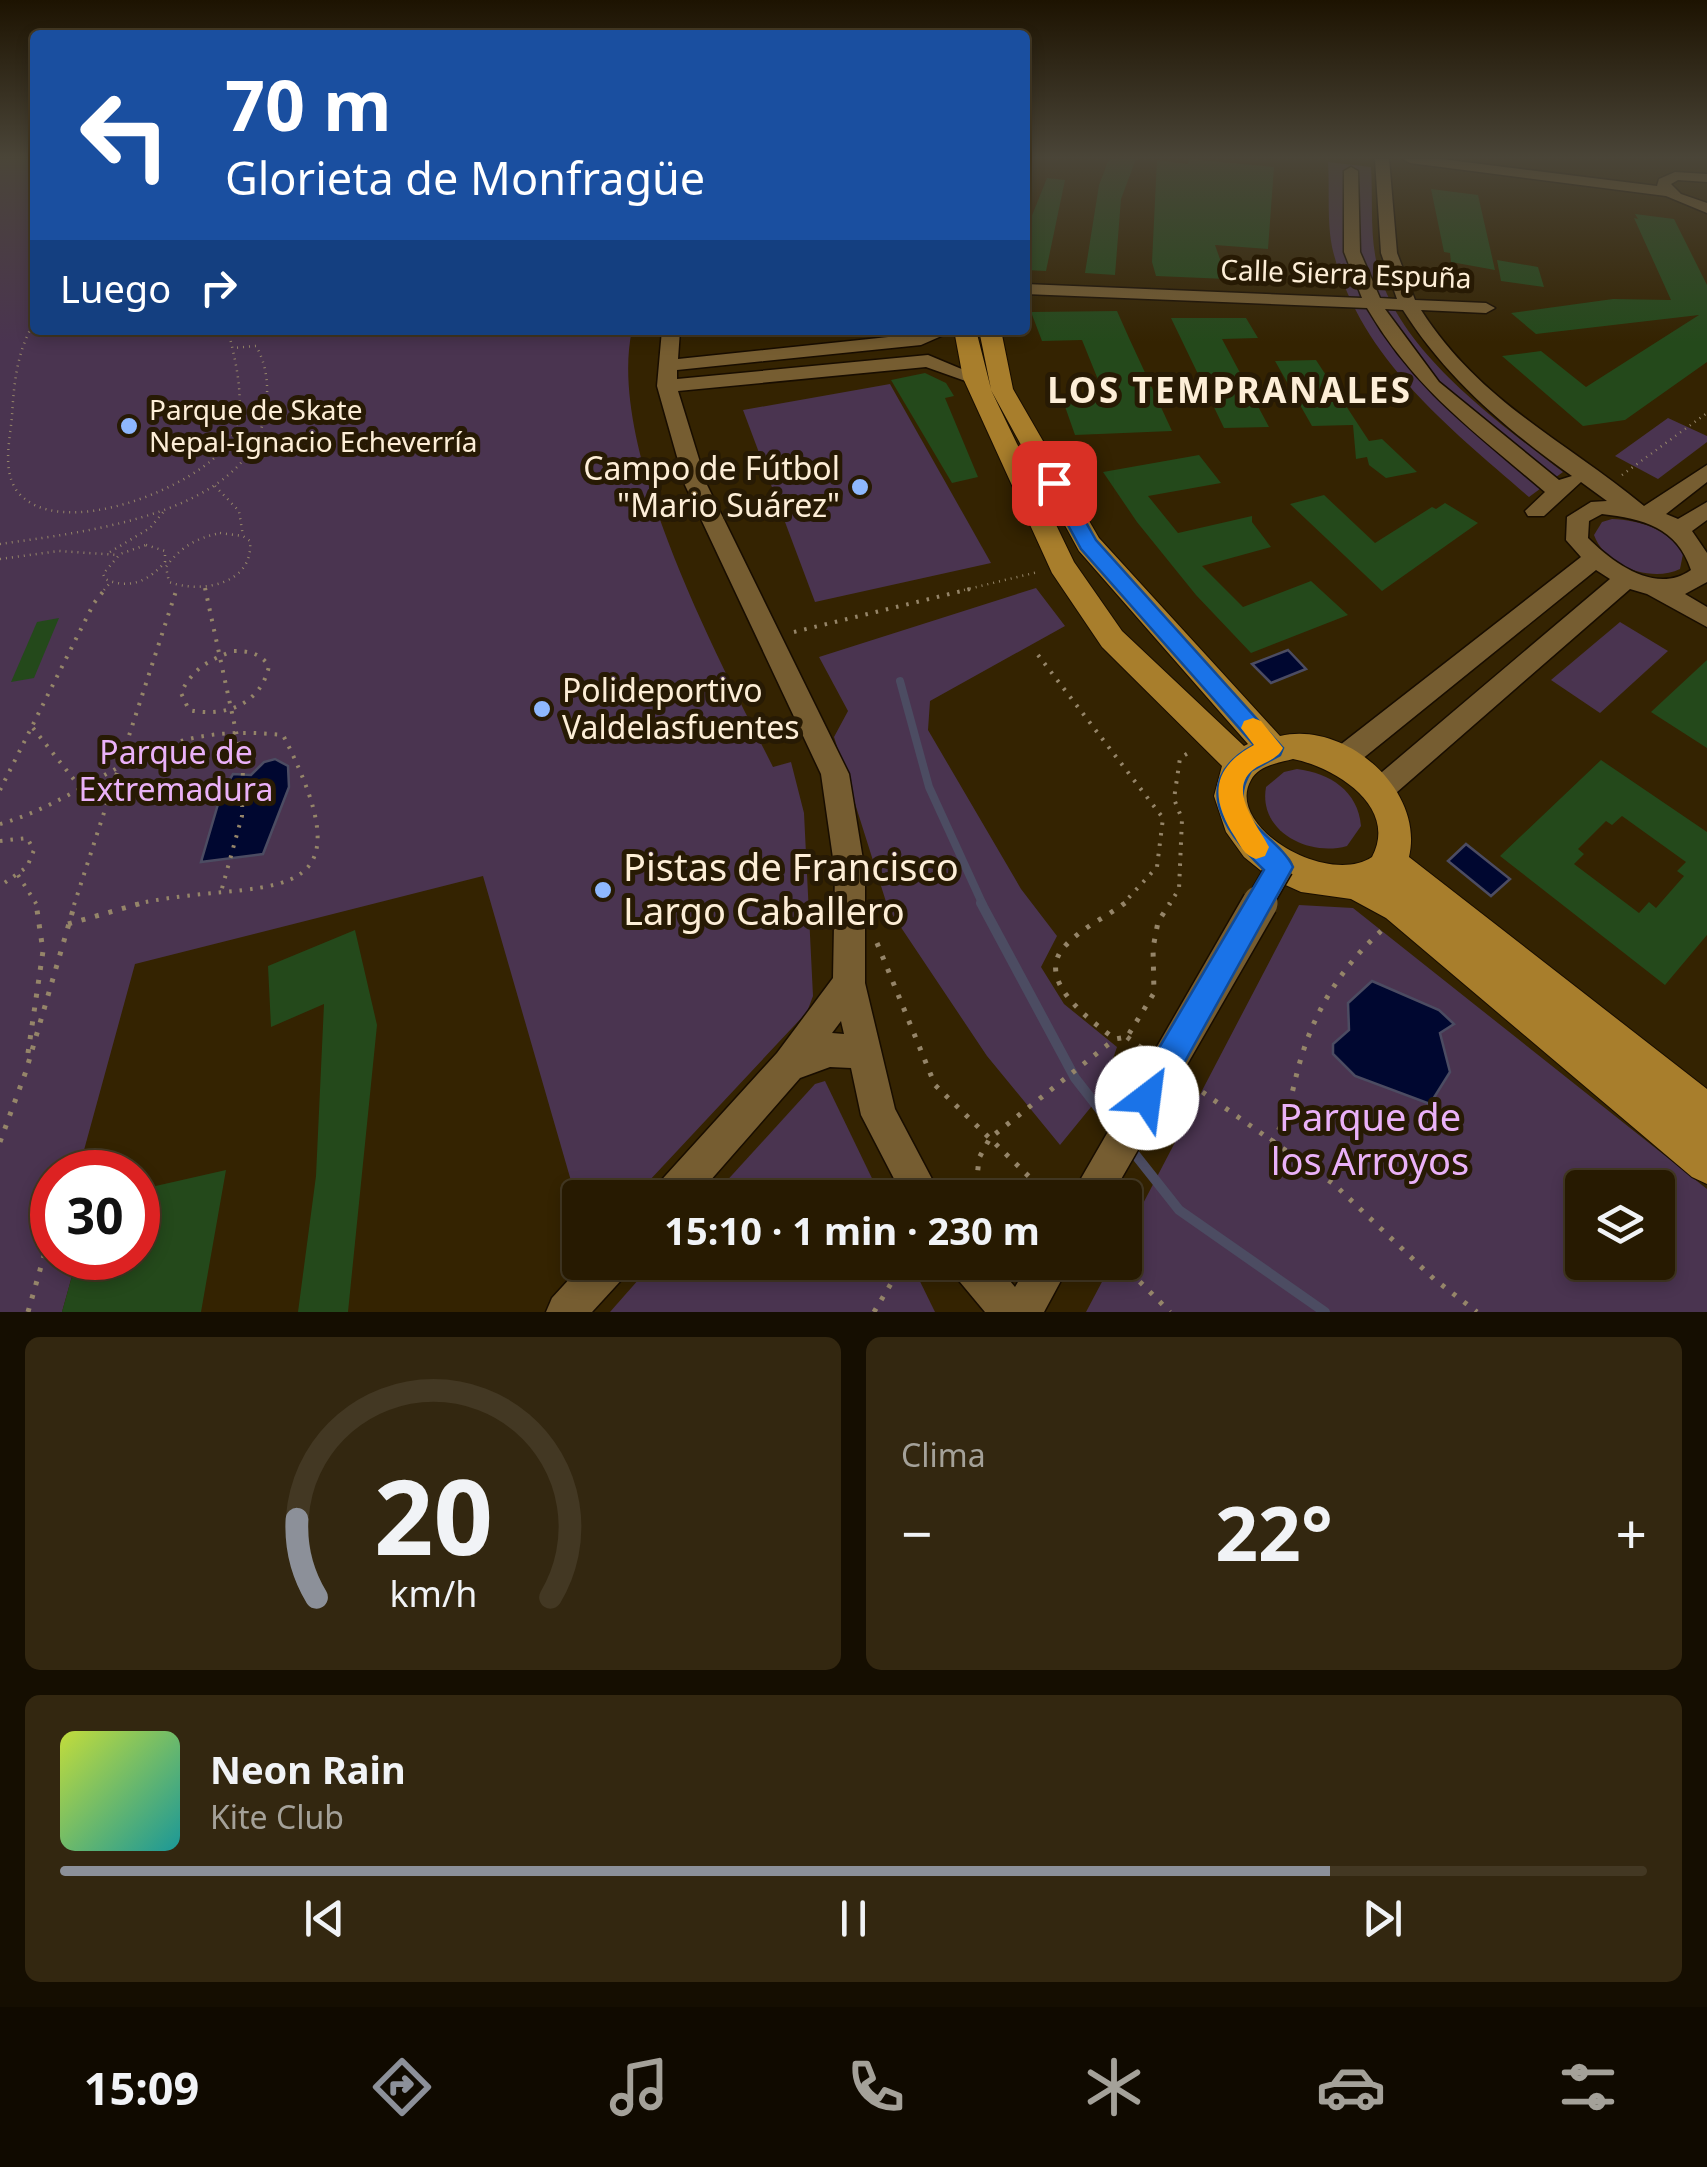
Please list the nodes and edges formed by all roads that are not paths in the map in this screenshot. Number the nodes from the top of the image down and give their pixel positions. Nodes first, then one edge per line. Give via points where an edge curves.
1 (1349, 220) edge
2 (1388, 220) edge
3 (1030, 289) edge
4 (1373, 303) junction
5 (1409, 304) junction
6 (1486, 308) dead end
7 (671, 335) edge
8 (934, 335) edge
9 (966, 335) edge
10 (991, 335) edge
11 (667, 376) junction
12 (974, 378) junction
13 (1582, 472) junction
14 (1707, 472) edge
15 (1558, 492) junction
16 (1707, 510) edge
17 (1536, 511) dead end
18 (1642, 513) junction
19 (1694, 543) edge
20 (1594, 560) junction
21 (1639, 581) junction
22 (1707, 618) edge
23 (1256, 756) junction
24 (1342, 760) junction
25 (1379, 791) junction
26 (1280, 867) junction
27 (1372, 873) junction
28 (850, 983) junction
29 (865, 1052) junction
30 (789, 1066) junction
31 (1707, 1115) edge
32 (1707, 1162) edge
33 (686, 1180) edge
34 (914, 1180) edge
35 (1100, 1180) edge
36 (594, 1280) edge
37 (984, 1280) edge
38 (1041, 1280) edge
39 (566, 1312) edge
40 (1010, 1312) edge
41 (1022, 1312) edge

1 - 4 street via 1352,252
2 - 5 street via 1392,265
3 - 4 street, Calle Sierra Espuña
4 - 5 street, Calle Sierra Espuña
4 - 15 street via 1432,386
5 - 6 street, Calle Sierra Espuña
5 - 13 street via 1430,342 1484,395
7 - 11 street
8 - 11 street
9 - 12 main road
10 - 23 main road via 1002,389 1088,544
11 - 12 street via 928,361
11 - 28 street via 696,485 835,774 850,872
12 - 23 main road via 1062,566 1112,639
13 - 15 street
13 - 18 street
14 - 18 street
15 - 17 street
16 - 19 street
18 - 19 street
18 - 20 street via 1599,508 1578,517 1577,540
19 - 21 street via 1703,573 1683,586
20 - 21 street
20 - 24 street
21 - 22 street
21 - 25 street
23 - 24 main road via 1305,748
23 - 26 main road via 1234,777 1234,813 1259,852
24 - 25 main road
25 - 27 main road via 1396,828 1395,846
26 - 27 main road via 1318,882
26 - 35 street, bridge
27 - 31 main road
27 - 32 main road via 1399,906
28 - 29 street
28 - 30 street
29 - 30 street via 830,1050
29 - 34 street via 879,1115
30 - 33 street
36 - 39 street
37 - 40 street
38 - 41 street

